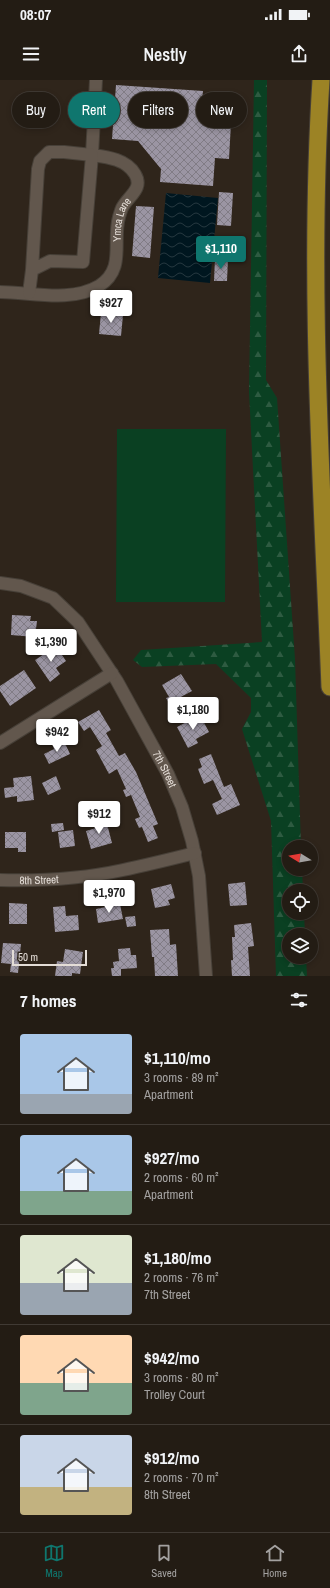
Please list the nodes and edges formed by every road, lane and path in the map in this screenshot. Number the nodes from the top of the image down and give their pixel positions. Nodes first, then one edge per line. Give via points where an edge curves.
1 (96, 80) edge
2 (309, 80) edge
3 (321, 80) edge
4 (92, 155) junction
5 (316, 175) junction
6 (32, 270) junction
7 (0, 292) edge
8 (28, 293) junction
9 (0, 583) edge
10 (112, 673) junction
11 (330, 687) edge
12 (0, 743) edge
13 (194, 853) junction
14 (0, 880) edge
15 (206, 976) edge

1 - 4 street
2 - 5 highway via 308,109
3 - 5 highway
4 - 6 street via 83,262 50,261
4 - 6 street via 49,152 40,161
4 - 8 street, Ymca Lane via 110,157 124,163 135,174 138,182 136,190 122,208 114,269 109,278 82,294
5 - 11 highway via 316,304
6 - 8 street
7 - 8 street, Ymca Lane
9 - 10 street, 7th Street via 21,586 53,598 78,622
10 - 12 street
10 - 13 street, 7th Street via 168,774 182,807
13 - 14 street, 8th Street via 81,877 38,881
13 - 15 street, 7th Street via 199,876

